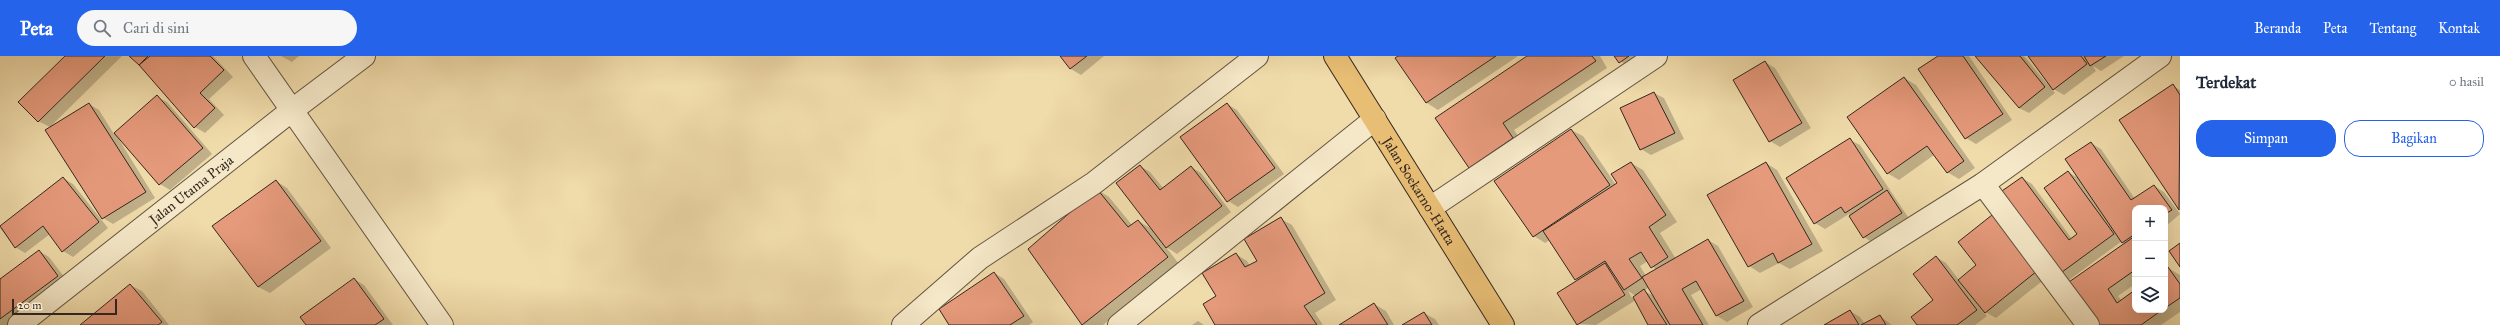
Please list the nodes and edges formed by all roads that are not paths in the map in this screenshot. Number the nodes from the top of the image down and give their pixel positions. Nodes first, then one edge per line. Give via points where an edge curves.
1 (254, 56) edge
2 (364, 56) edge
3 (1257, 56) edge
4 (1335, 56) edge
5 (1656, 56) edge
6 (2160, 56) edge
7 (291, 111) junction
8 (1375, 119) junction
9 (1983, 184) junction
10 (1430, 208) junction
11 (18, 325) edge
12 (442, 325) edge
13 (903, 325) edge
14 (1119, 325) edge
15 (1503, 325) edge
16 (1759, 325) edge
17 (2088, 325) edge

1 - 7 street
2 - 7 street, Jalan Utama Praja
3 - 13 street via 1094,183 980,258
4 - 8 main road, Jalan Soekarno-Hatta
5 - 10 street
6 - 9 street
7 - 11 street, Jalan Utama Praja
7 - 12 street
8 - 10 main road, Jalan Soekarno-Hatta
8 - 14 street
9 - 16 street
9 - 17 street
10 - 15 main road, Jalan Soekarno-Hatta

